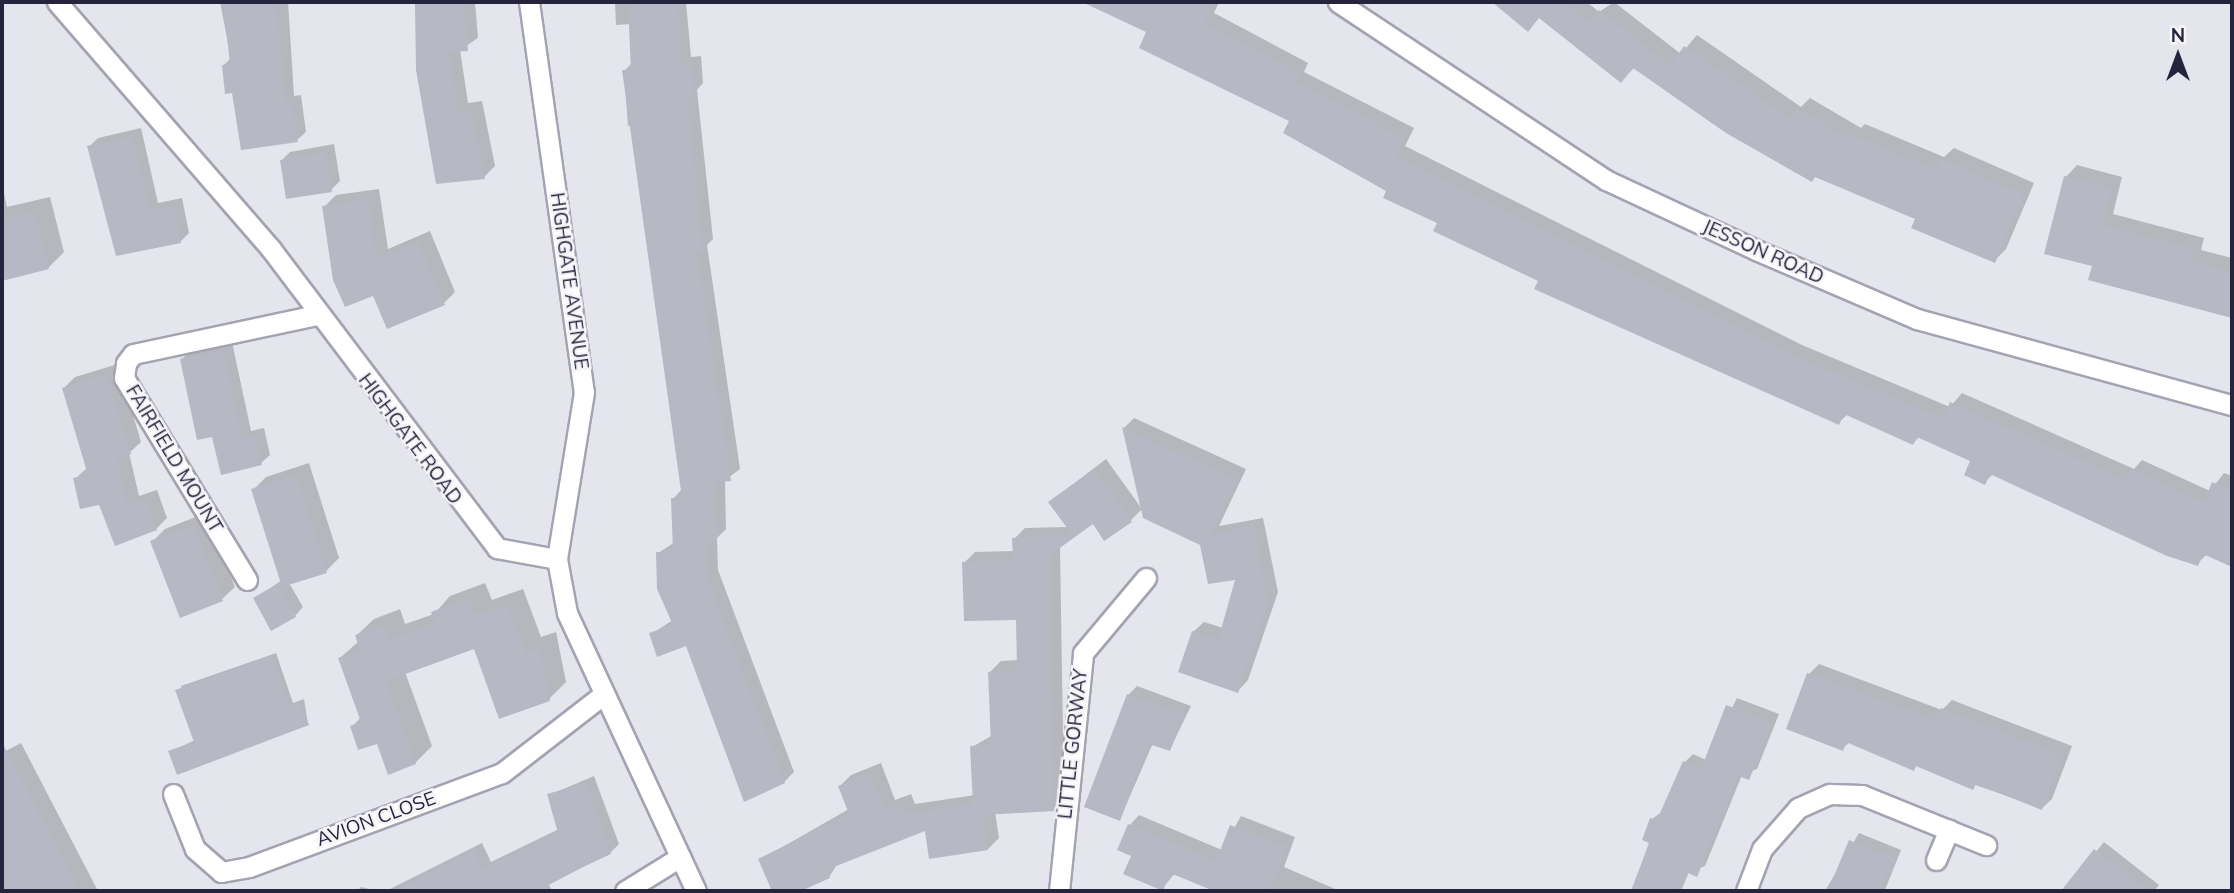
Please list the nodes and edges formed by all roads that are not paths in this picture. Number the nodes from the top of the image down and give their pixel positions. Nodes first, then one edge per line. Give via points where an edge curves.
1 (57, 2) edge
2 (529, 2) edge
3 (1338, 2) edge
4 (316, 315) junction
5 (2232, 405) edge
6 (557, 559) junction
7 (1146, 578) dead end
8 (247, 580) dead end
9 (600, 697) junction
10 (173, 794) dead end
11 (1949, 830) junction
12 (1986, 845) dead end
13 (680, 857) junction
14 (1936, 860) dead end
15 (625, 891) edge
16 (696, 891) edge
17 (1059, 891) edge
18 (1746, 891) edge

1 - 4 street, HIGHGATE ROAD via 271,249
2 - 6 street, HIGHGATE AVENUE via 584,392
3 - 5 street, JESSON ROAD via 1606,180 1756,250 1917,319
4 - 6 street, HIGHGATE ROAD via 497,548
4 - 8 street, FAIRFIELD MOUNT via 133,354 127,363 124,378
6 - 9 street via 567,614
7 - 17 street, LITTLE GORWAY via 1083,653
9 - 10 street, AVION CLOSE via 502,773 249,867 221,872 195,849
9 - 13 street
11 - 12 street
11 - 14 street
11 - 18 street via 1862,795 1830,794 1798,808 1762,849
13 - 15 street
13 - 16 street

